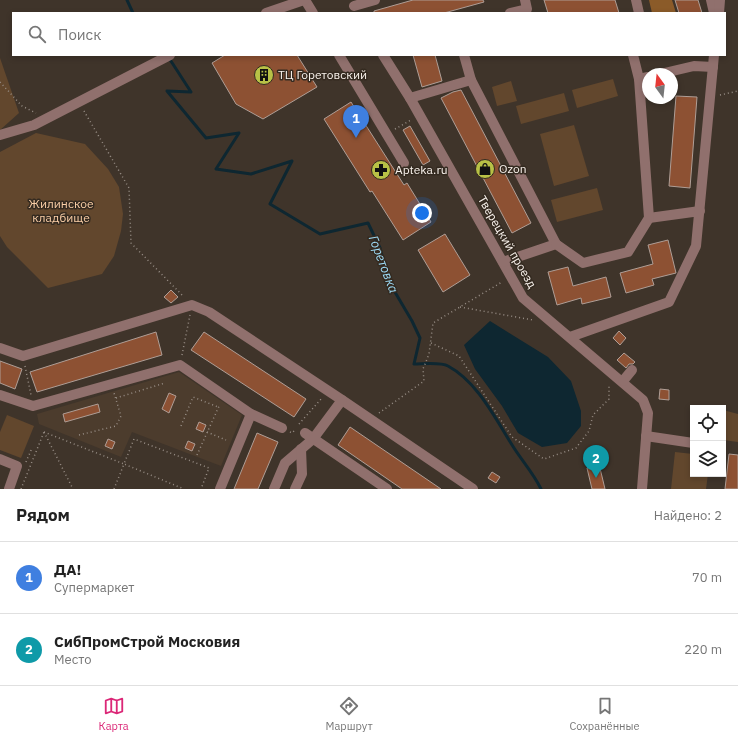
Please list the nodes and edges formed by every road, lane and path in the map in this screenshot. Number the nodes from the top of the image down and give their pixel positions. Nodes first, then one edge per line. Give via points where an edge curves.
1 (305, 0) edge
2 (375, 0) edge
3 (525, 0) edge
4 (636, 0) edge
5 (711, 0) edge
6 (720, 0) edge
7 (354, 6) edge
8 (269, 12) edge
9 (312, 12) edge
10 (513, 12) edge
11 (639, 12) edge
12 (714, 12) edge
13 (719, 12) edge
14 (168, 56) edge
15 (340, 56) edge
16 (384, 56) edge
17 (464, 56) edge
18 (633, 56) edge
19 (714, 56) edge
20 (713, 67) junction
21 (678, 70) edge
22 (642, 76) edge
23 (471, 80) junction
24 (0, 82) edge
25 (738, 91) edge
26 (410, 98) junction
27 (710, 98) junction
28 (79, 102) junction
29 (644, 104) edge
30 (420, 115) junction
31 (42, 121) junction
32 (386, 134) junction
33 (0, 135) edge
34 (404, 163) dead end
35 (700, 211) junction
36 (649, 218) junction
37 (556, 244) junction
38 (503, 262) junction
39 (511, 276) junction
40 (192, 305) junction
41 (460, 307) junction
42 (538, 321) dead end
43 (570, 337) junction
44 (431, 343) junction
45 (0, 348) edge
46 (23, 356) junction
47 (180, 364) junction
48 (632, 370) dead end
49 (609, 381) dead end
50 (623, 381) junction
51 (165, 383) dead end
52 (111, 384) junction
53 (328, 391) junction
54 (224, 395) junction
55 (0, 396) edge
56 (116, 398) junction
57 (342, 400) junction
58 (33, 406) junction
59 (218, 408) junction
60 (251, 414) junction
61 (370, 419) junction
62 (181, 426) dead end
63 (282, 428) joint
64 (44, 432) junction
65 (207, 432) junction
66 (305, 433) dead end
67 (79, 435) dead end
68 (646, 436) junction
69 (313, 439) junction
70 (226, 440) dead end
71 (690, 443) edge
72 (32, 448) dead end
73 (301, 449) junction
74 (197, 455) dead end
75 (0, 459) edge
76 (124, 464) junction
77 (31, 465) junction
78 (9, 489) edge
79 (22, 489) edge
80 (73, 489) edge
81 (114, 489) edge
82 (184, 489) edge
83 (201, 489) edge
84 (220, 489) edge
85 (274, 489) edge
86 (295, 489) edge
87 (387, 489) edge
88 (473, 489) edge
89 (642, 489) edge

1 - 8 lane
1 - 9 lane
2 - 7 lane
3 - 10 lane via 527,8
4 - 11 lane
5 - 12 lane
6 - 13 lane
14 - 28 lane
15 - 32 lane
16 - 26 lane, Тверецкий проезд
17 - 23 lane
18 - 22 lane
19 - 20 lane
20 - 21 lane via 694,66
20 - 27 lane
23 - 26 lane
23 - 37 lane
24 - 31 path via 22,106 34,112
25 - 27 path
26 - 30 lane, Тверецкий проезд
27 - 35 lane
28 - 31 lane
28 - 40 path via 128,188 131,243
29 - 36 lane
30 - 32 path
30 - 38 lane, Тверецкий проезд
31 - 33 lane
32 - 34 lane
35 - 36 lane
35 - 43 lane via 696,246 670,302
36 - 37 lane via 628,252 583,263
37 - 38 lane
38 - 39 lane, Тверецкий проезд
39 - 41 path
39 - 43 lane, Тверецкий проезд via 523,298
40 - 46 lane
40 - 47 path
40 - 53 lane via 209,312
41 - 42 path
41 - 44 path via 433,323
43 - 50 lane, Тверецкий проезд
44 - 49 path via 459,356 512,437 544,459 576,448 589,431 593,415 609,399
44 - 61 path via 430,354 423,369 424,381
45 - 46 lane
46 - 58 path
47 - 52 lane
47 - 54 lane
48 - 50 lane
50 - 68 lane, Тверецкий проезд via 643,400 648,413
51 - 56 path
52 - 56 path
52 - 58 lane
53 - 57 lane
53 - 63 path via 292,433
54 - 59 path
54 - 60 lane
55 - 58 lane
56 - 67 path via 121,416 116,426
57 - 61 lane
57 - 69 lane
59 - 62 path via 193,397
59 - 65 path
60 - 63 lane
60 - 84 lane
61 - 88 lane
64 - 76 path
64 - 77 path
64 - 80 path
65 - 70 path
65 - 74 path
66 - 69 lane
68 - 71 lane
68 - 89 lane, Тверецкий проезд
69 - 73 lane
69 - 87 lane
72 - 77 path via 25,464
73 - 85 lane via 284,463
73 - 86 lane via 302,474
75 - 78 lane via 17,466
76 - 81 path
76 - 82 path
76 - 83 path via 134,439 209,468
77 - 79 path

